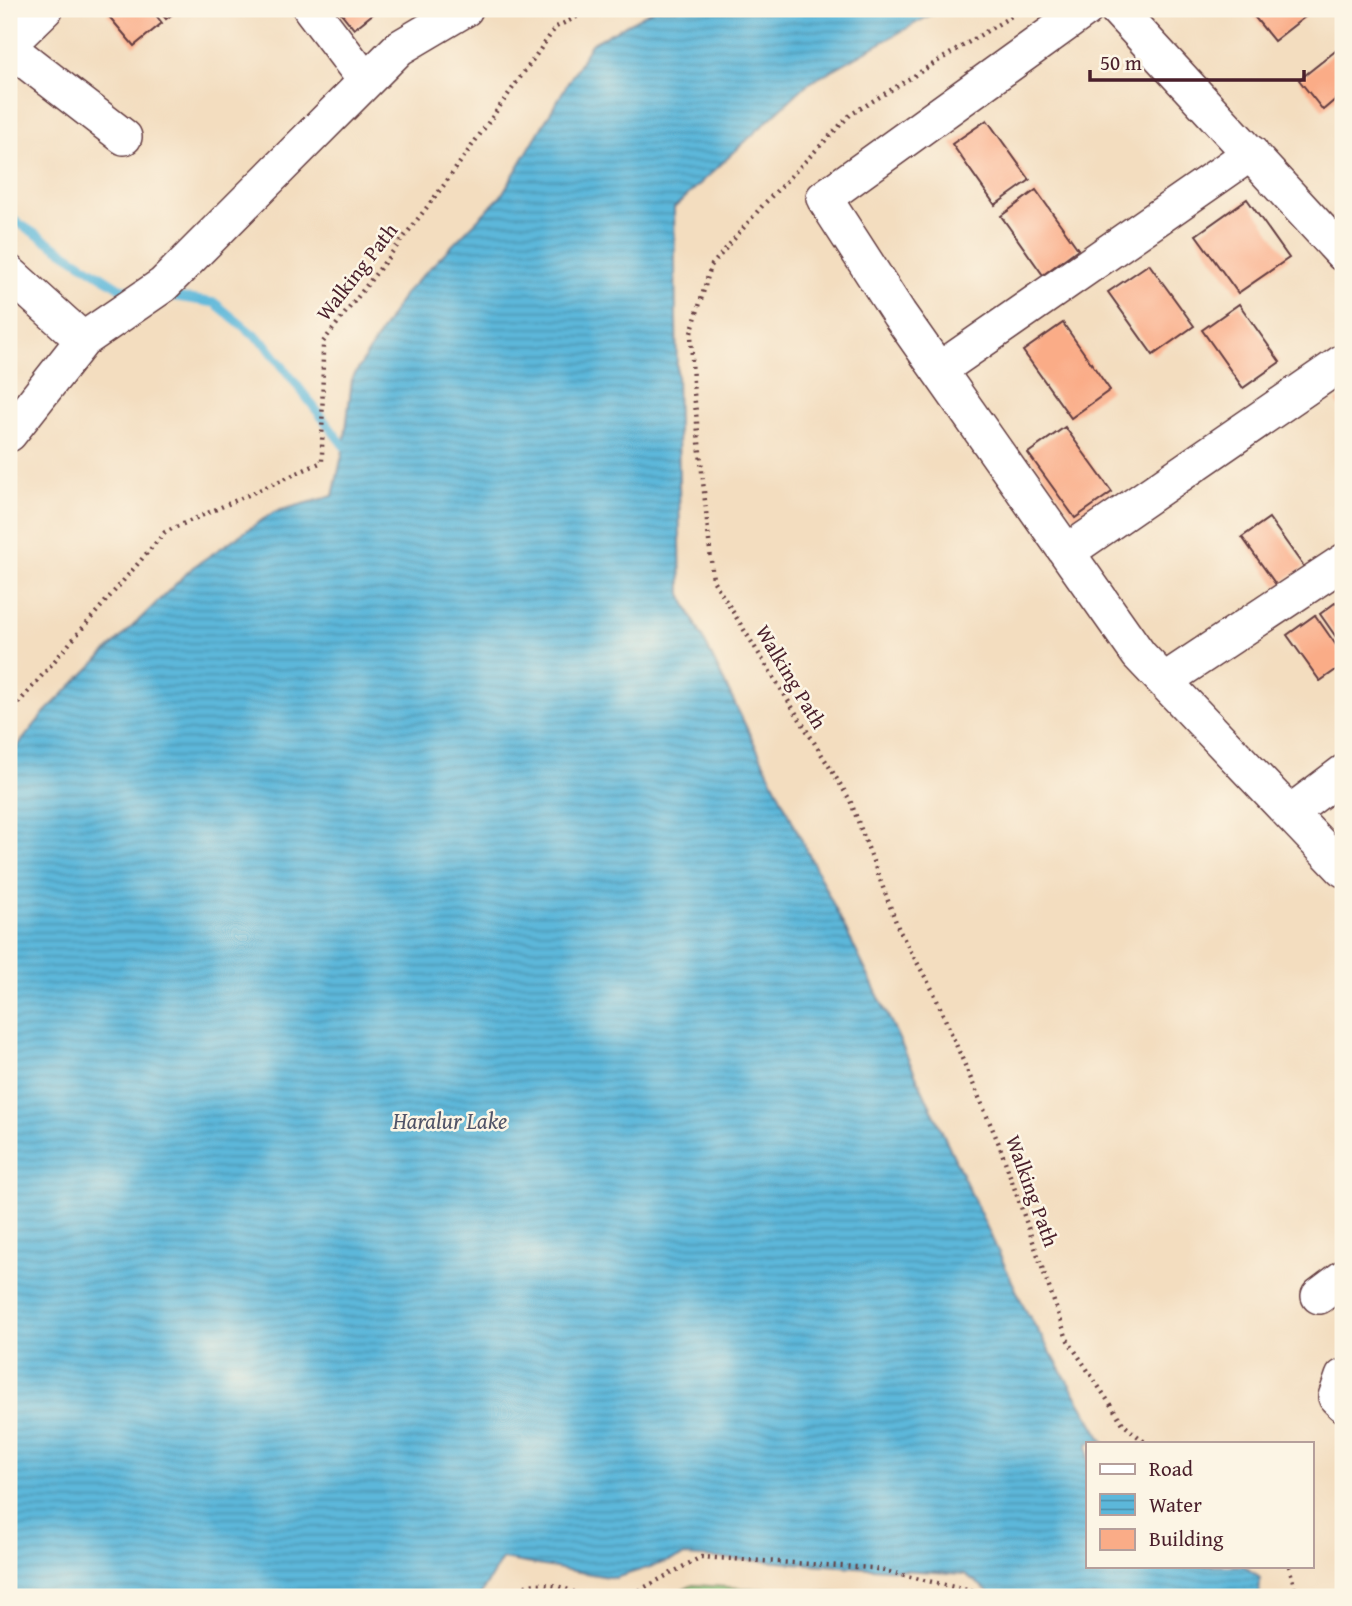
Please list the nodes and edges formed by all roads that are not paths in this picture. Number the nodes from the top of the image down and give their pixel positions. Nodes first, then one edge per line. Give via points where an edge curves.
1 (45, 9) edge
2 (311, 9) edge
3 (465, 9) edge
4 (1086, 9) edge
5 (1117, 9) edge
6 (9, 46) edge
7 (366, 81) junction
8 (124, 137) dead end
9 (1251, 153) junction
10 (1343, 254) edge
11 (9, 273) edge
12 (83, 340) junction
13 (1343, 362) edge
14 (939, 370) junction
15 (9, 434) edge
16 (1067, 552) junction
17 (1343, 562) edge
18 (1164, 681) junction
19 (1343, 773) edge
20 (1290, 813) junction
21 (1343, 869) edge
22 (1343, 1377) edge
23 (1343, 1404) edge

1 - 6 street
2 - 7 street
3 - 7 street via 398,48
4 - 14 street via 824,198
5 - 9 street
6 - 8 street
7 - 12 street via 151,294
9 - 10 street
9 - 14 street
11 - 12 street
12 - 15 street
13 - 16 street
14 - 16 street
16 - 18 street via 1139,655
17 - 18 street
18 - 20 street
19 - 20 street
20 - 21 street
22 - 23 street via 1336,1397

